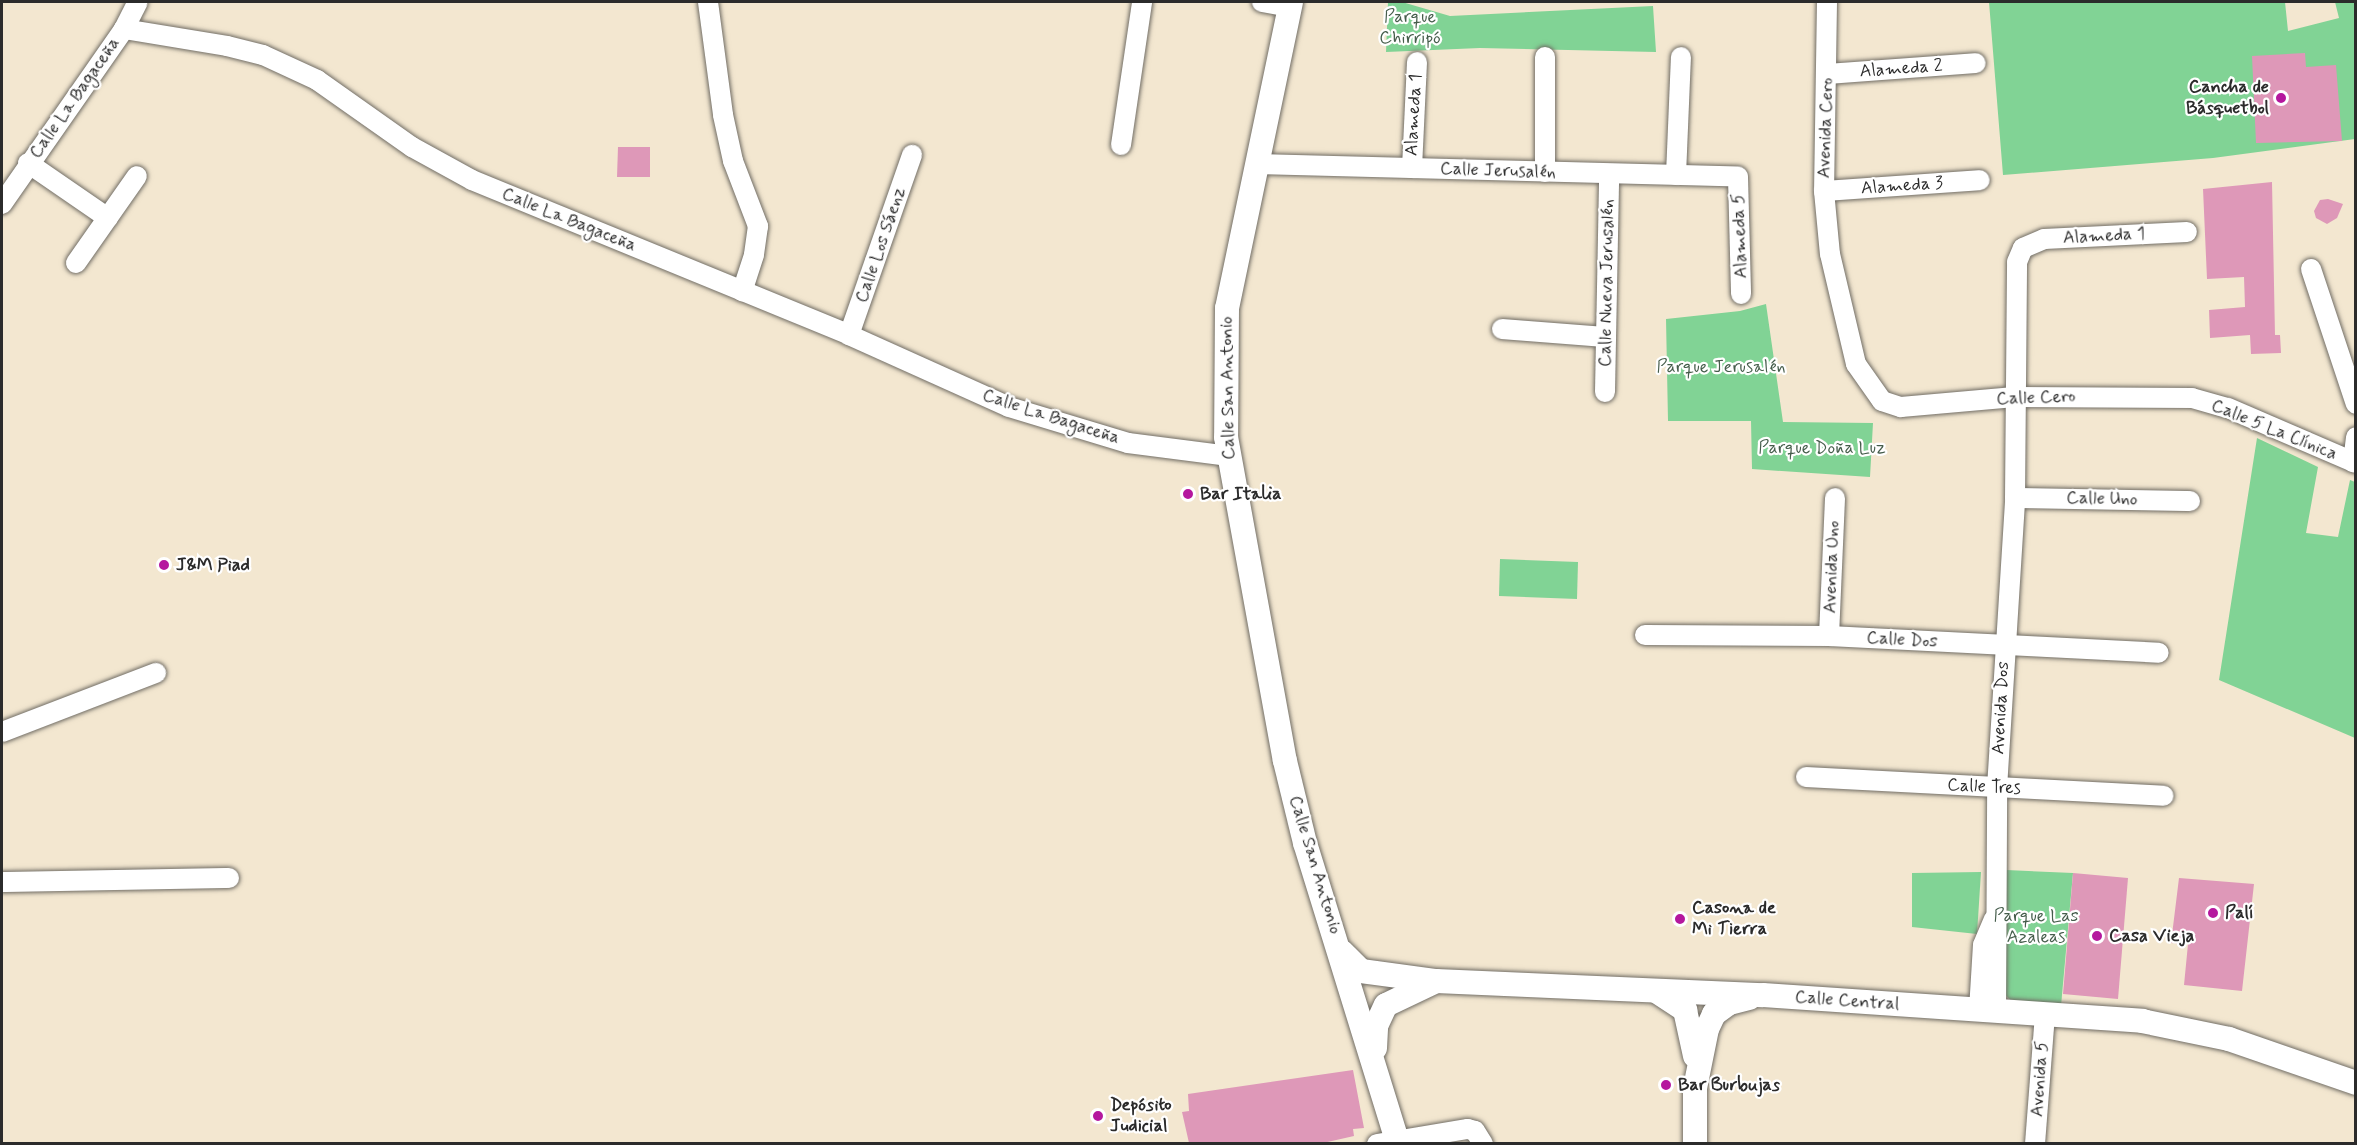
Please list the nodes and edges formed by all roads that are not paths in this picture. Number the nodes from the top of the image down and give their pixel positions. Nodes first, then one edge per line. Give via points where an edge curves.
1 (138, 2) edge
2 (708, 2) edge
3 (1142, 2) edge
4 (1262, 2) edge
5 (1827, 2) edge
6 (1291, 4) edge
7 (124, 28) junction
8 (1545, 57) dead end
9 (1682, 57) dead end
10 (1417, 62) dead end
11 (1976, 63) dead end
12 (1827, 75) junction
13 (1120, 145) dead end
14 (912, 155) dead end
15 (28, 163) junction
16 (1257, 164) junction
17 (1412, 168) junction
18 (1545, 172) junction
19 (1609, 174) junction
20 (1676, 175) junction
21 (137, 176) dead end
22 (1738, 177) joint
23 (1980, 180) dead end
24 (1824, 191) junction
25 (2, 204) edge
26 (108, 218) junction
27 (2187, 232) dead end
28 (2023, 248) joint
29 (76, 263) dead end
30 (2311, 269) dead end
31 (742, 291) junction
32 (1741, 294) dead end
33 (1502, 329) dead end
34 (849, 336) junction
35 (1605, 338) junction
36 (1605, 392) dead end
37 (2015, 397) junction
38 (2192, 398) joint
39 (1882, 401) joint
40 (2355, 404) edge
41 (2355, 437) edge
42 (1228, 456) junction
43 (2354, 463) edge
44 (1835, 498) dead end
45 (2014, 498) junction
46 (2190, 501) dead end
47 (1645, 635) dead end
48 (1829, 636) junction
49 (2004, 645) junction
50 (2159, 653) dead end
51 (156, 673) dead end
52 (2, 732) edge
53 (1806, 777) dead end
54 (1997, 788) junction
55 (2163, 796) dead end
56 (229, 878) dead end
57 (2, 882) edge
58 (1340, 949) junction
59 (1436, 981) junction
60 (1656, 991) junction
61 (1763, 995) junction
62 (1987, 1011) junction
63 (2044, 1015) junction
64 (1375, 1061) junction
65 (2355, 1083) edge
66 (1695, 1088) junction
67 (1391, 1142) edge
68 (1484, 1143) edge
69 (1695, 1143) edge
70 (2035, 1143) edge

1 - 7 street
2 - 31 street via 723,115 734,161 758,226 754,255
3 - 13 street
4 - 6 street
5 - 12 street, Avenida Cero
6 - 16 main road, Calle San Antonio
7 - 15 street, Calle La Bagaceña
7 - 31 street, Calle La Bagaceña via 227,46 291,66 412,147 472,180
8 - 18 street
9 - 20 street
10 - 17 street, Alameda 1
11 - 12 street, Alameda 2
12 - 24 street, Avenida Cero
14 - 34 street, Calle Los Sáenz
15 - 25 street, Calle La Bagaceña
15 - 26 street
16 - 17 street, Calle Jerusalén
16 - 42 main road, Calle San Antonio via 1227,308
17 - 18 street, Calle Jerusalén
18 - 19 street, Calle Jerusalén
19 - 20 street, Calle Jerusalén
19 - 35 street, Calle Nueva Jerusalén
20 - 22 street, Calle Jerusalén
21 - 26 street
22 - 32 street, Alameda 5
23 - 24 street, Alameda 3
24 - 39 street, Avenida Cero via 1830,254 1856,364
26 - 29 street
27 - 28 street, Alameda 1 via 2044,239
28 - 37 street, Avenida Dos via 2015,273
30 - 40 street
31 - 34 street, Calle La Bagaceña
33 - 35 street
34 - 42 street, Calle La Bagaceña via 1009,407 1064,425 1128,443
35 - 36 street, Calle Nueva Jerusalén
37 - 38 street, Calle Cero
37 - 39 street, Calle Cero via 1917,406
37 - 45 street, Avenida Dos
38 - 43 street, Calle 5 La Clínica via 2228,408
41 - 43 street
42 - 58 main road, Calle San Antonio via 1286,761 1305,843
44 - 48 street, Avenida Uno
45 - 46 street, Calle Uno
45 - 49 street, Avenida Dos
47 - 48 street, Calle Dos
48 - 49 street, Calle Dos
49 - 50 street, Calle Dos
49 - 54 street, Avenida Dos
51 - 52 street
53 - 54 street, Calle Tres
54 - 55 street, Calle Tres
54 - 62 street, Avenida Dos via 1994,919 1983,945
56 - 57 street
58 - 59 main road, Calle Central via 1361,971
58 - 64 main road, Calle San Antonio
59 - 60 main road, Calle Central
59 - 64 main road via 1404,993 1386,1005 1376,1026
60 - 61 main road, Calle Central
60 - 66 main road via 1685,1010 1695,1052
61 - 62 main road, Calle Central
61 - 66 main road via 1729,1003 1714,1014 1702,1047
62 - 63 main road, Calle Central
63 - 65 main road, Calle Central via 2142,1021 2187,1029 2229,1039
63 - 70 street, Avenida 5
64 - 67 main road, Calle San Antonio
66 - 69 main road
67 - 68 street via 1468,1129 1475,1131

